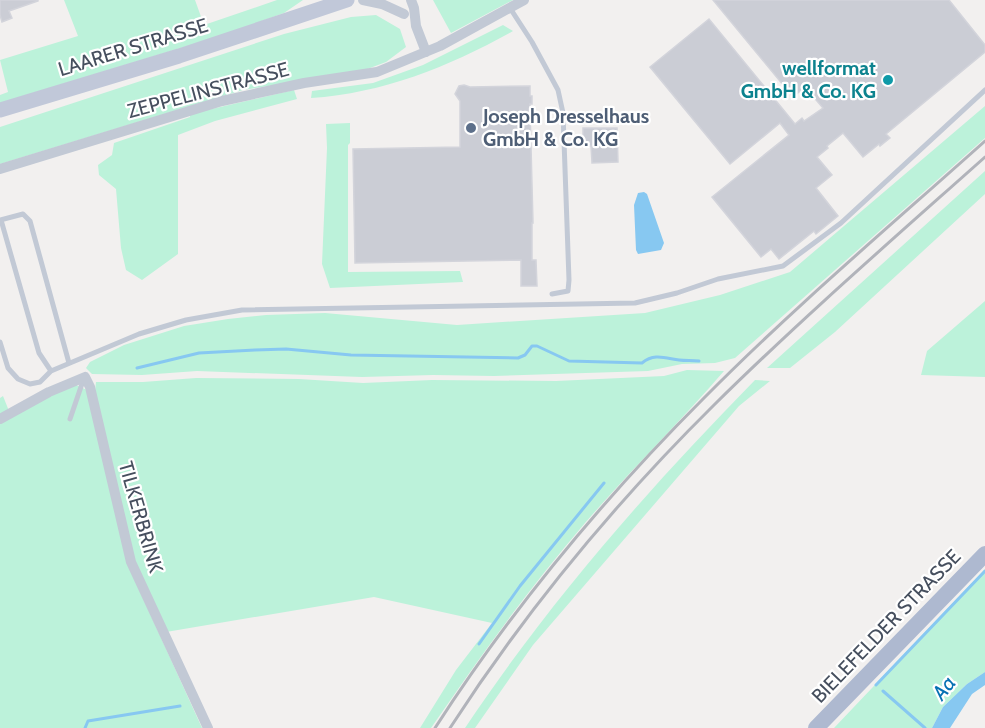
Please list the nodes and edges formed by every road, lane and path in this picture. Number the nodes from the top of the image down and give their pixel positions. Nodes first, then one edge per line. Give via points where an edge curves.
1 (347, 0) edge
2 (363, 0) edge
3 (398, 0) edge
4 (411, 0) edge
5 (524, 0) edge
6 (510, 8) junction
7 (404, 14) junction
8 (416, 26) junction
9 (426, 52) junction
10 (985, 90) edge
11 (0, 110) edge
12 (0, 169) edge
13 (1, 220) edge
14 (552, 294) dead end
15 (0, 342) edge
16 (69, 363) junction
17 (51, 371) junction
18 (85, 377) junction
19 (0, 419) edge
20 (70, 419) dead end
21 (985, 554) edge
22 (208, 728) edge
23 (816, 728) edge

1 - 11 main road, LAARER STRASSE
2 - 7 street
3 - 7 street
4 - 8 street
5 - 6 street, ZEPPELINSTRASSE
6 - 9 street, ZEPPELINSTRASSE
6 - 14 lane via 558,90 563,113 569,279 567,291
7 - 8 street
8 - 9 street
9 - 12 street, ZEPPELINSTRASSE via 377,72 222,101
10 - 16 lane via 841,224 783,266 718,279 635,303 242,310 139,334
13 - 16 lane via 23,214 30,221
13 - 17 lane via 39,353
15 - 17 lane via 8,368 18,379 30,384 40,382
16 - 17 lane
18 - 19 street
18 - 20 lane
18 - 22 street, TILKERBRINK via 131,562
21 - 23 main road, BIELEFELDER STRASSE

